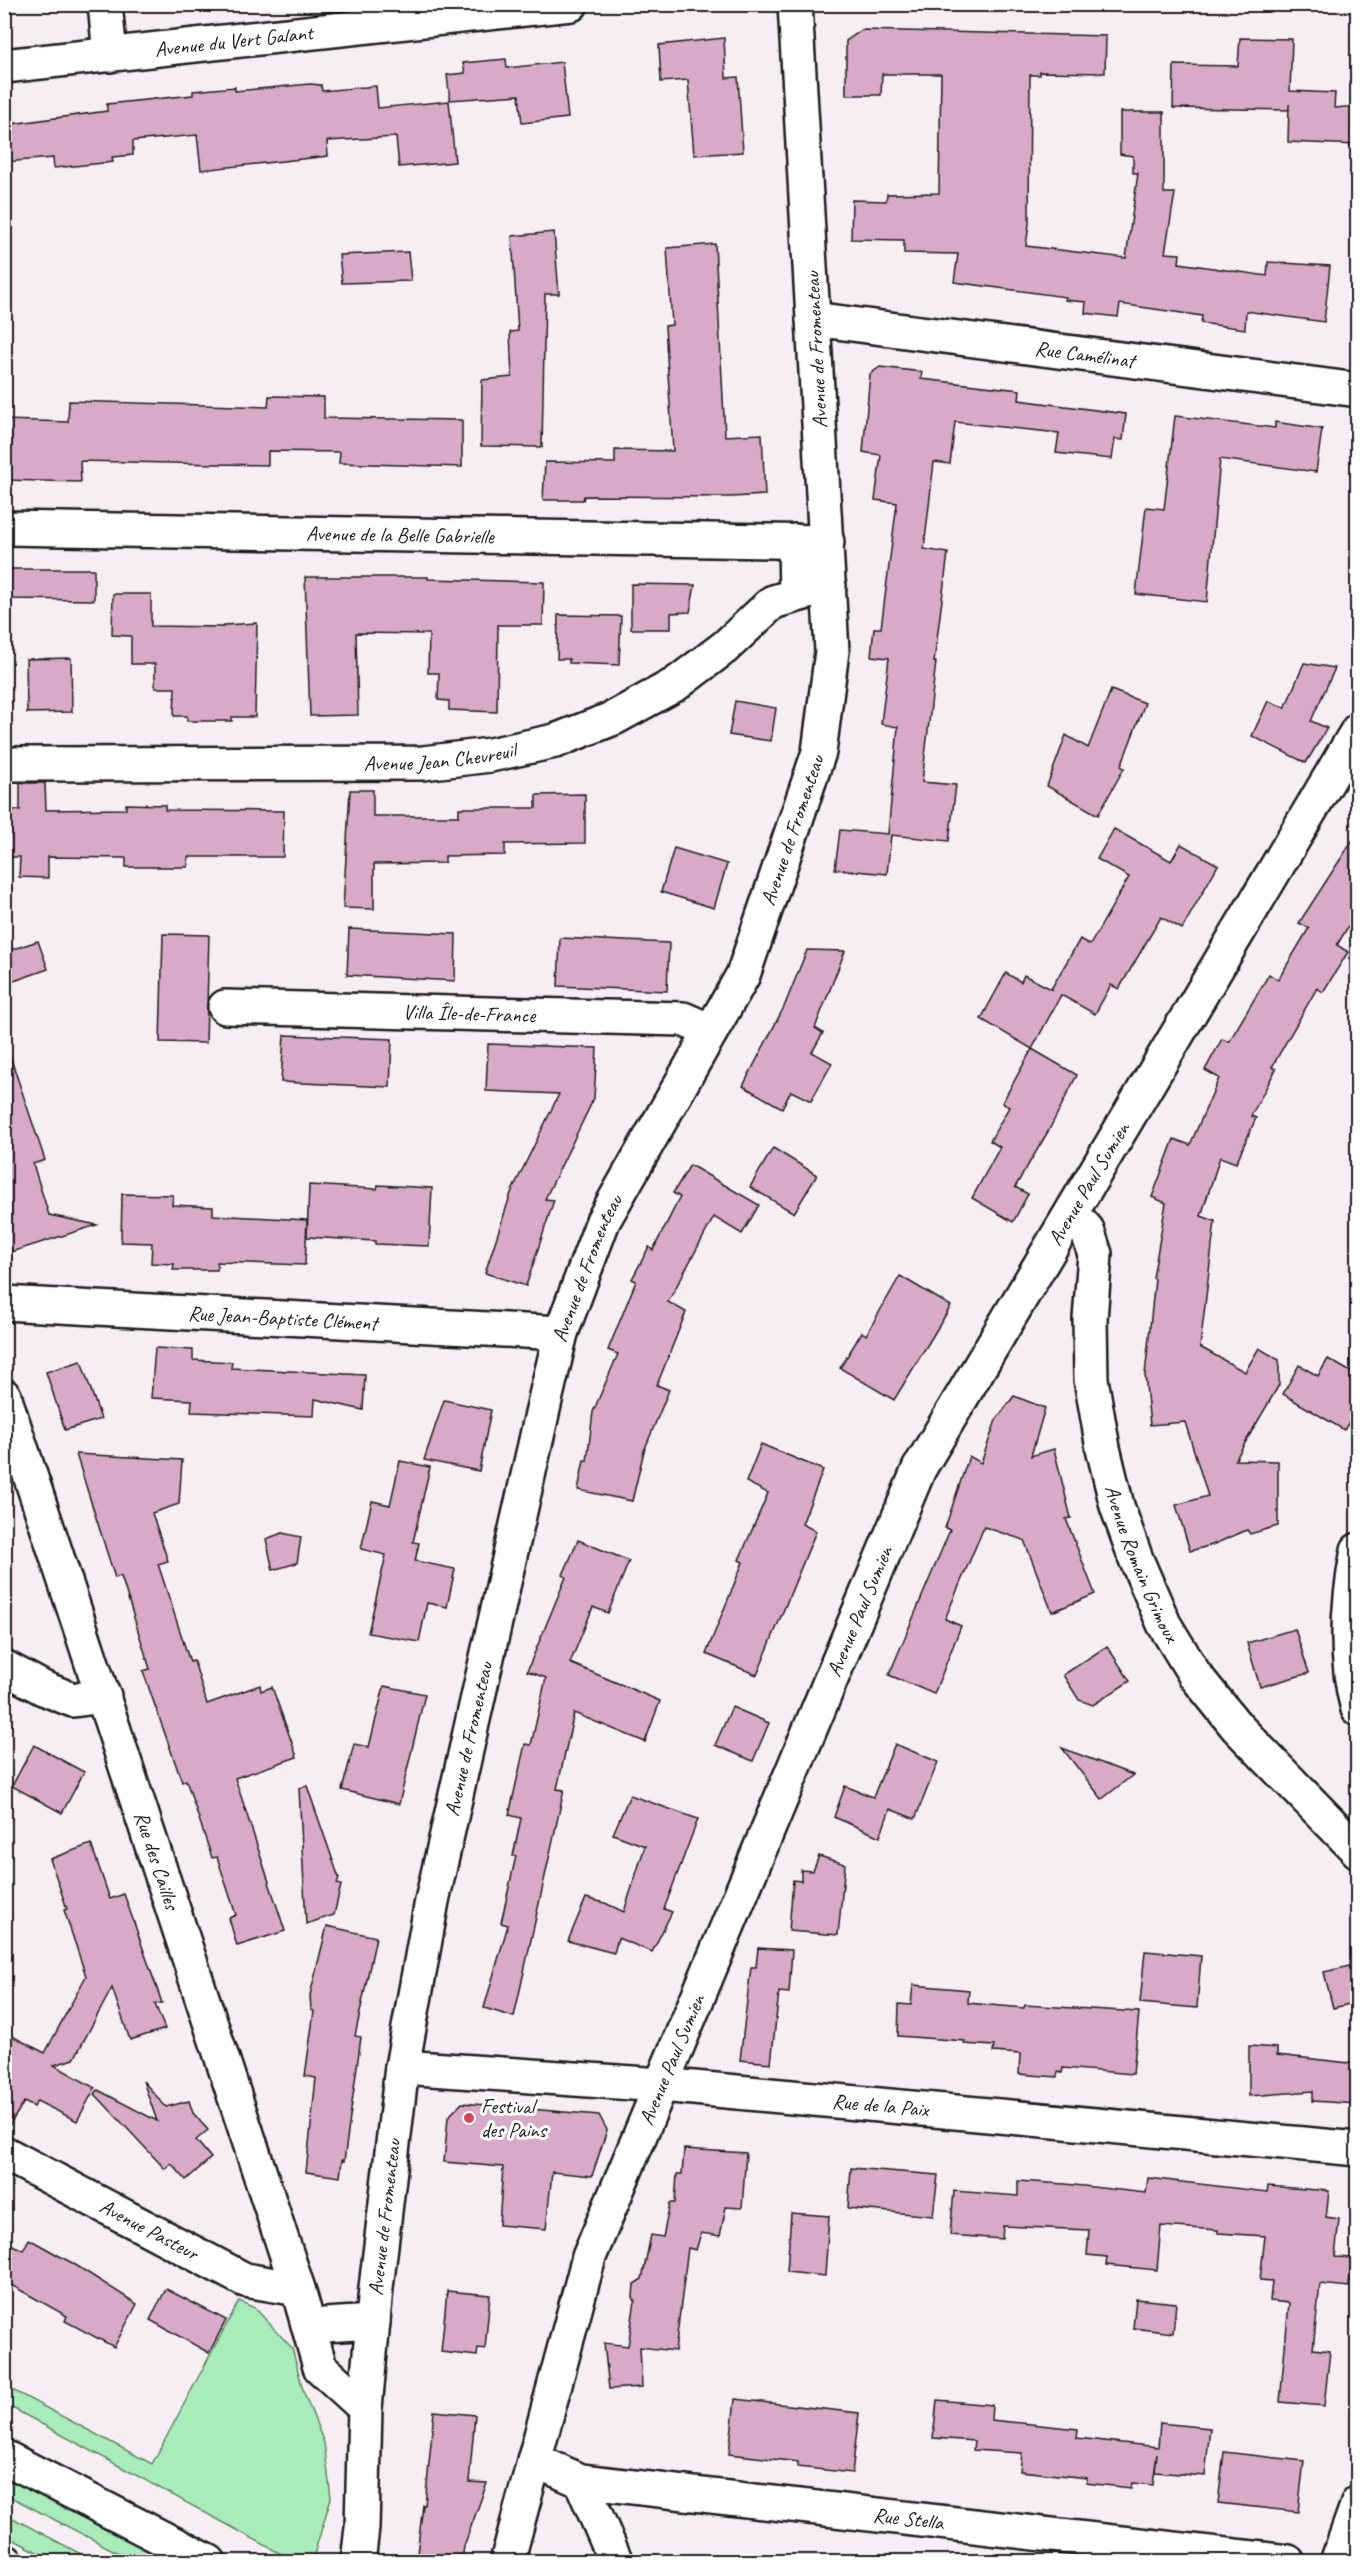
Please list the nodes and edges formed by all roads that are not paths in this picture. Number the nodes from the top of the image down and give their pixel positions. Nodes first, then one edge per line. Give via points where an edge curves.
1 (105, 4) edge
2 (571, 4) edge
3 (795, 4) edge
4 (524, 7) edge
5 (110, 55) junction
6 (4, 66) edge
7 (813, 319) junction
8 (1358, 390) edge
9 (4, 528) edge
10 (795, 541) junction
11 (827, 542) junction
12 (829, 586) junction
13 (796, 595) junction
14 (1358, 730) edge
15 (4, 764) edge
16 (225, 1007) dead end
17 (711, 1031) junction
18 (1072, 1212) junction
19 (4, 1303) edge
20 (561, 1333) junction
21 (4, 1396) edge
22 (1358, 1550) edge
23 (4, 1667) edge
24 (104, 1696) junction
25 (1358, 1709) edge
26 (1358, 1851) edge
27 (402, 2067) junction
28 (661, 2085) junction
29 (1358, 2150) edge
30 (4, 2153) edge
31 (298, 2289) junction
32 (373, 2322) junction
33 (309, 2326) junction
34 (365, 2408) junction
35 (4, 2457) edge
36 (534, 2460) junction
37 (581, 2481) junction
38 (1358, 2503) edge
39 (209, 2562) edge
40 (358, 2562) edge
41 (507, 2562) edge
42 (616, 2562) edge
43 (1288, 2562) edge
44 (1337, 2562) edge

1 - 5 street
2 - 4 street, Avenue du Vert Galant
3 - 7 street, Avenue de Fromenteau
4 - 5 street, Avenue du Vert Galant
5 - 6 street, Avenue du Vert Galant
7 - 8 street, Rue Camélinat
7 - 11 street, Avenue de Fromenteau
9 - 10 street, Avenue de la Belle Gabrielle
10 - 11 street, Avenue de la Belle Gabrielle
10 - 13 street
11 - 12 street, Avenue de Fromenteau
12 - 13 street, Avenue Jean Chevreuil
12 - 17 street, Avenue de Fromenteau via 832,651 819,752 743,975
13 - 15 street, Avenue Jean Chevreuil via 773,602 725,647 676,684 614,718 555,741 490,755 423,763
14 - 18 street, Avenue Paul Sumien
16 - 17 street, Villa Île-de-France via 683,1019
17 - 20 street, Avenue de Fromenteau via 603,1221
18 - 26 street, Avenue Romain Grimoux via 1087,1230 1095,1254 1091,1379 1103,1448 1117,1506 1164,1624 1195,1675 1237,1727
18 - 28 street, Avenue Paul Sumien via 919,1469
19 - 20 street, Rue Jean-Baptiste Clément
20 - 27 street, Avenue de Fromenteau via 432,1901
21 - 24 street, Rue des Cailles
22 - 25 street via 1349,1640
23 - 24 street via 73,1700
24 - 31 street, Rue des Cailles
27 - 28 street, Rue de la Paix
27 - 32 street, Avenue de Fromenteau
28 - 29 street, Rue de la Paix
28 - 36 street, Avenue Paul Sumien via 589,2258
30 - 31 street, Avenue Pasteur via 245,2280
31 - 33 street, Rue des Cailles
32 - 33 street
32 - 34 street, Avenue de Fromenteau
33 - 34 street, Rue des Cailles via 320,2367
34 - 40 street, Avenue de Fromenteau
35 - 39 street
36 - 37 street, Rue Stella
36 - 41 street, Avenue Paul Sumien
37 - 42 street
37 - 43 street, Rue Stella
38 - 44 street

